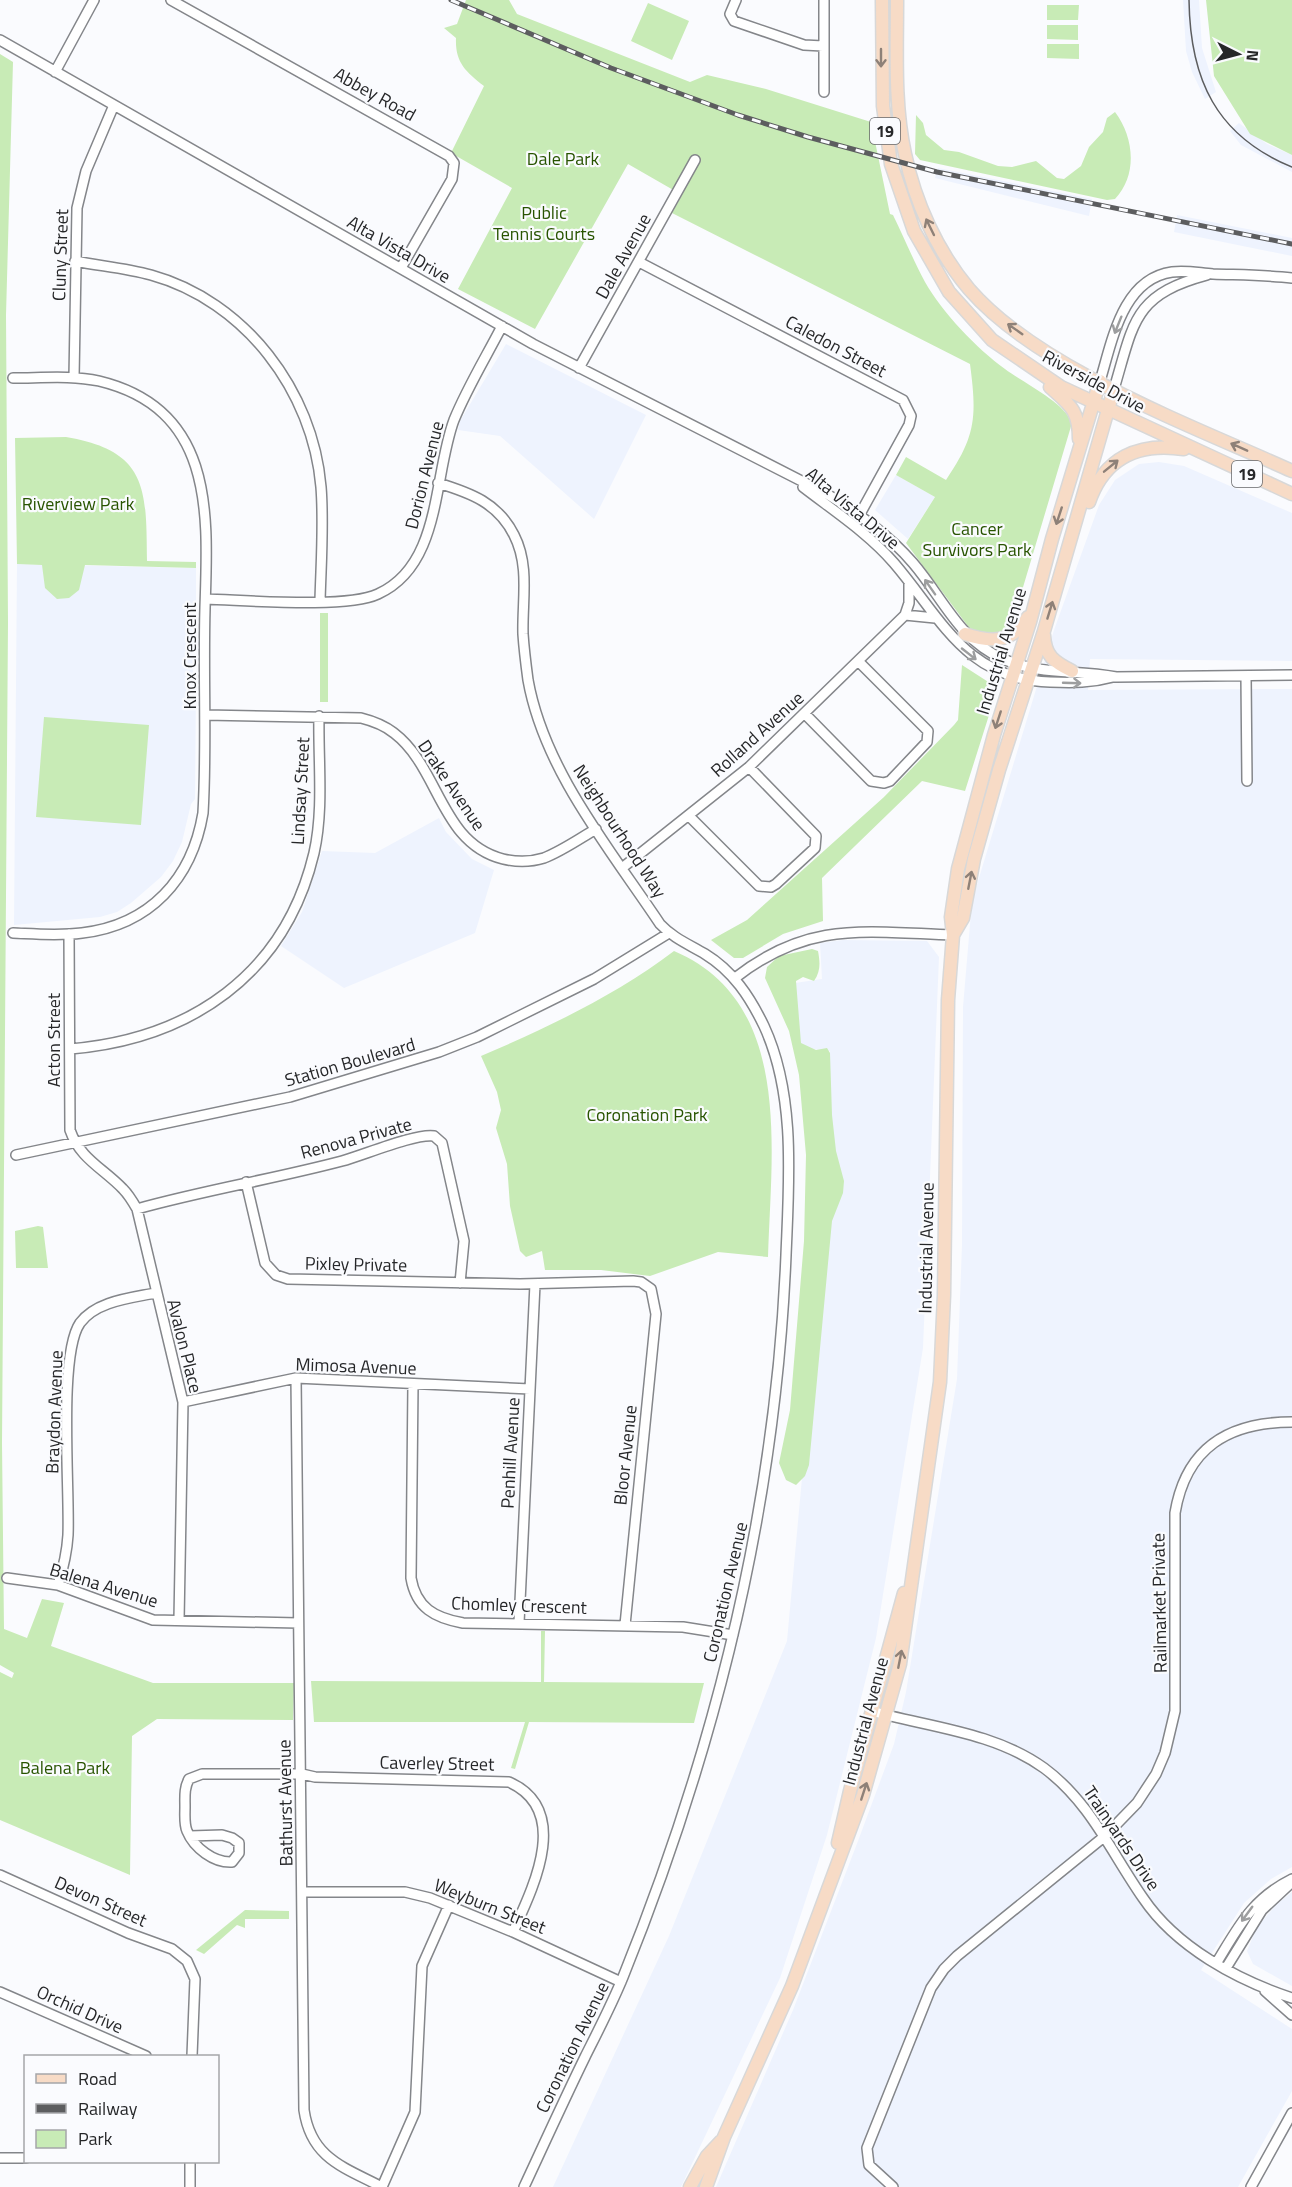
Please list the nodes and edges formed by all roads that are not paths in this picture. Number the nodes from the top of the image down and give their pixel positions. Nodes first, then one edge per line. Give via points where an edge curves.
1 (93, 0) edge
2 (171, 0) edge
3 (736, 0) edge
4 (824, 0) edge
5 (882, 0) edge
6 (897, 0) edge
7 (0, 40) edge
8 (823, 46) junction
9 (55, 72) junction
10 (824, 92) dead end
11 (114, 105) junction
12 (695, 160) dead end
13 (75, 261) junction
14 (639, 262) junction
15 (401, 268) junction
16 (1213, 274) junction
17 (1292, 278) edge
18 (502, 327) junction
19 (1027, 365) junction
20 (579, 368) junction
21 (13, 378) dead end
22 (74, 378) junction
23 (1100, 381) junction
24 (1114, 389) junction
25 (1094, 404) junction
26 (1108, 410) junction
27 (1080, 453) junction
28 (1202, 454) junction
29 (1292, 471) edge
30 (789, 476) junction
31 (438, 483) junction
32 (1292, 494) edge
33 (860, 514) junction
34 (1073, 535) junction
35 (909, 584) junction
36 (1038, 594) junction
37 (206, 599) junction
38 (320, 601) junction
39 (905, 615) junction
40 (936, 619) junction
41 (1044, 631) junction
42 (965, 634) junction
43 (858, 661) junction
44 (1014, 670) junction
45 (1071, 672) junction
46 (1029, 675) junction
47 (1246, 675) junction
48 (1292, 675) edge
49 (1116, 677) junction
50 (805, 714) junction
51 (205, 715) junction
52 (319, 716) junction
53 (749, 767) junction
54 (1247, 781) dead end
55 (689, 816) junction
56 (596, 829) junction
57 (622, 868) junction
58 (13, 933) dead end
59 (669, 933) junction
60 (69, 934) junction
61 (953, 935) junction
62 (735, 978) junction
63 (70, 1049) junction
64 (75, 1145) junction
65 (16, 1155) dead end
66 (246, 1182) junction
67 (137, 1209) junction
68 (460, 1283) junction
69 (535, 1284) junction
70 (651, 1289) joint
71 (155, 1293) junction
72 (296, 1378) junction
73 (413, 1384) junction
74 (530, 1389) junction
75 (183, 1402) junction
76 (1292, 1422) edge
77 (913, 1560) junction
78 (7, 1578) dead end
79 (58, 1585) junction
80 (179, 1620) junction
81 (298, 1623) junction
82 (519, 1623) junction
83 (625, 1625) junction
84 (733, 1635) junction
85 (871, 1712) junction
86 (886, 1716) junction
87 (302, 1774) junction
88 (190, 1836) junction
89 (1105, 1836) junction
90 (0, 1875) edge
91 (1292, 1880) edge
92 (829, 1886) junction
93 (303, 1892) junction
94 (449, 1905) junction
95 (513, 1932) junction
96 (1217, 1962) junction
97 (1226, 1968) junction
98 (621, 1982) junction
99 (1264, 1989) junction
100 (0, 1992) edge
101 (1292, 1998) edge
102 (1292, 2015) edge
103 (144, 2055) edge
104 (192, 2055) edge
105 (1292, 2113) edge
106 (724, 2138) junction
107 (0, 2158) edge
108 (24, 2158) edge
109 (190, 2163) edge
110 (190, 2187) edge
111 (382, 2187) edge
112 (524, 2187) edge
113 (690, 2187) edge
114 (706, 2187) edge
115 (893, 2187) edge
116 (1251, 2187) edge

1 - 9 street
2 - 15 street, Abbey Road via 449,156 454,163 452,178
3 - 8 street via 730,14 734,21 804,45
4 - 8 street
5 -> 19 main road, Riverside Drive / 19 via 884,124 905,210 949,292 992,340
23 -> 6 main road, Riverside Drive / 19 via 1034,343 988,308 960,277 935,237 914,188 902,137
7 - 9 street, Alta Vista Drive
8 - 10 street
9 - 11 street, Alta Vista Drive
11 - 13 street, Cluny Street via 86,171 76,208
11 - 15 street, Alta Vista Drive
12 - 14 street, Dale Avenue
13 - 22 street, Cluny Street
13 - 38 street via 151,274 195,292 236,321 279,368 299,404 316,454 321,487
14 - 20 street, Dale Avenue
14 - 33 street, Caledon Street via 903,400 911,416 909,425
15 - 18 street, Alta Vista Drive
16 - 17 street
16 -> 23 street via 1169,272 1144,282 1122,316
16 - 24 street via 1169,287 1149,302 1133,330
18 - 20 street, Alta Vista Drive
18 - 31 street, Dorion Avenue via 457,414
19 - 25 main road, Riverside Drive / 19
19 - 27 main road via 1072,406 1078,419
20 - 30 street, Alta Vista Drive
21 - 22 street, Knox Crescent
22 - 37 street, Knox Crescent via 100,381 135,394 167,418 191,453 203,488
23 - 24 main road, Riverside Drive / 19
23 - 25 main road, Industrial Avenue
24 - 26 main road, Industrial Avenue
29 -> 24 main road, Riverside Drive / 19
25 - 26 main road, Riverside Drive / 19
25 - 27 main road, Industrial Avenue
26 - 28 main road, Riverside Drive / 19
26 - 34 main road, Industrial Avenue
27 -> 36 main road, Industrial Avenue
28 - 32 main road, Riverside Drive / 19
34 -> 28 main road via 1103,472 1121,458 1153,448
30 - 33 street, Alta Vista Drive
30 - 35 street, Alta Vista Drive via 878,547
31 - 38 street, Dorion Avenue via 428,532 407,571 392,586 378,594
31 - 56 street, Neighbourhood Way via 488,502 514,534 522,554 528,681 555,759
42 -> 33 street, Alta Vista Drive via 914,564
41 -> 34 main road, Industrial Avenue
35 - 39 street
35 - 40 street, Alta Vista Drive
36 - 42 main road via 1028,618 1012,635 988,641
36 - 44 main road, Industrial Avenue
37 - 38 street, Dorion Avenue
37 - 51 street, Knox Crescent
39 - 40 street
39 - 43 street, Rolland Avenue
40 -> 44 street, Alta Vista Drive via 970,655
41 - 45 main road via 1044,645 1051,659
41 - 46 main road, Industrial Avenue
42 - 44 street, Alta Vista Drive
43 - 50 street, Rolland Avenue
43 - 50 street via 928,731 927,742 890,781 871,781
44 - 46 street, Alta Vista Drive
44 -> 61 main road, Industrial Avenue via 958,869 951,917
45 - 46 street
45 - 49 street
46 -> 49 street via 1091,683
61 -> 46 main road, Industrial Avenue via 963,918 974,859
47 - 48 street
47 - 49 street
47 - 54 street
50 - 53 street, Rolland Avenue
51 - 52 street, Drake Avenue
51 - 60 street, Knox Crescent via 203,813 197,842 182,876 153,906 134,917 100,930
52 - 56 street, Drake Avenue via 361,718 396,734 412,752 460,833 485,853 509,861 534,860
52 - 63 street, Lindsay Street via 319,798 314,851 296,904 275,942 236,985 182,1021 116,1044
53 - 55 street, Rolland Avenue
53 - 55 street via 816,836 815,848 776,884 759,886
55 - 57 street, Rolland Avenue
56 - 57 street, Neighbourhood Way
57 - 59 street, Neighbourhood Way
58 - 60 street, Knox Crescent
59 - 62 street, Neighbourhood Way via 712,958
59 - 64 street, Station Boulevard via 594,979 439,1052 290,1097
60 - 63 street, Acton Street
61 - 62 street via 825,934 771,952
61 - 77 main road, Industrial Avenue via 940,1382
62 - 84 street, Coronation Avenue via 760,1018 777,1060 786,1114 788,1184 777,1388 759,1513
63 - 64 street, Acton Street via 70,1130
64 - 65 street, Station Boulevard
64 - 67 street, Avalon Place via 124,1190
66 - 67 street, Renova Private
66 - 68 street, Pixley Private via 266,1263 276,1275 288,1279
66 - 68 street, Renova Private via 434,1136 442,1143 464,1241
67 - 71 street, Avalon Place
68 - 69 street, Pixley Private
69 - 70 street, Pixley Private via 633,1281
69 - 74 street, Penhill Avenue
70 - 83 street, Bloor Avenue via 656,1314
71 - 75 street, Avalon Place
71 - 79 street, Braydon Avenue via 98,1308 80,1323 75,1335 68,1388 68,1536
72 - 73 street, Mimosa Avenue
72 - 75 street, Mimosa Avenue
72 - 81 street, Bathurst Avenue
73 - 74 street, Mimosa Avenue
73 - 82 street, Chomley Crescent via 414,1592 424,1607 442,1619
74 - 82 street, Penhill Avenue
75 - 80 street, Avalon Place
76 - 89 street, Railmarket Private via 1257,1423 1222,1437 1203,1454 1184,1484 1174,1521 1173,1724 1150,1785
77 - 85 main road, Industrial Avenue
86 -> 77 main road, Industrial Avenue via 905,1634
78 - 79 street, Balena Avenue
79 - 80 street, Balena Avenue via 153,1620
80 - 81 street, Balena Avenue
81 - 87 street, Bathurst Avenue
82 - 83 street, Chomley Crescent
83 - 84 street, Chomley Crescent via 683,1627
84 - 98 street, Coronation Avenue via 684,1814
85 - 86 street, Trainyards Drive
85 - 92 main road, Industrial Avenue
86 - 89 street, Trainyards Drive via 977,1737 1023,1754 1066,1787
92 -> 86 main road, Industrial Avenue via 863,1795
87 - 88 street, Caverley Street via 193,1776 185,1790 185,1826
87 - 93 street, Bathurst Avenue
87 - 95 street, Caverley Street via 498,1780 526,1791 538,1810 543,1830 542,1858
88 - 88 street via 232,1838 239,1843 239,1853 232,1862 220,1861 204,1852
89 - 96 street, Trainyards Drive via 1159,1919 1184,1942
89 - 115 street, Railmarket Private via 957,1956 935,1981 867,2148 869,2165
90 - 104 street, Devon Street via 171,1949 187,1961 195,1979
91 -> 96 street via 1265,1895 1250,1910
91 - 97 street via 1262,1910
92 - 106 main road, Industrial Avenue via 792,1986
93 - 94 street, Weyburn Street via 405,1892
93 - 111 street, Bathurst Avenue via 307,2131 317,2148 333,2162
94 - 95 street, Weyburn Street
94 - 111 street via 422,1966 415,2112
95 - 98 street, Weyburn Street
96 - 97 street, Trainyards Drive
97 - 99 street, Trainyards Drive
98 - 112 street, Coronation Avenue
99 - 101 street, Trainyards Drive
99 - 102 street, Trainyards Drive
100 - 103 street, Orchid Drive
105 - 116 street
106 - 113 main road, Industrial Avenue via 707,2156
106 - 114 main road, Industrial Avenue
107 - 108 street
109 - 110 street

